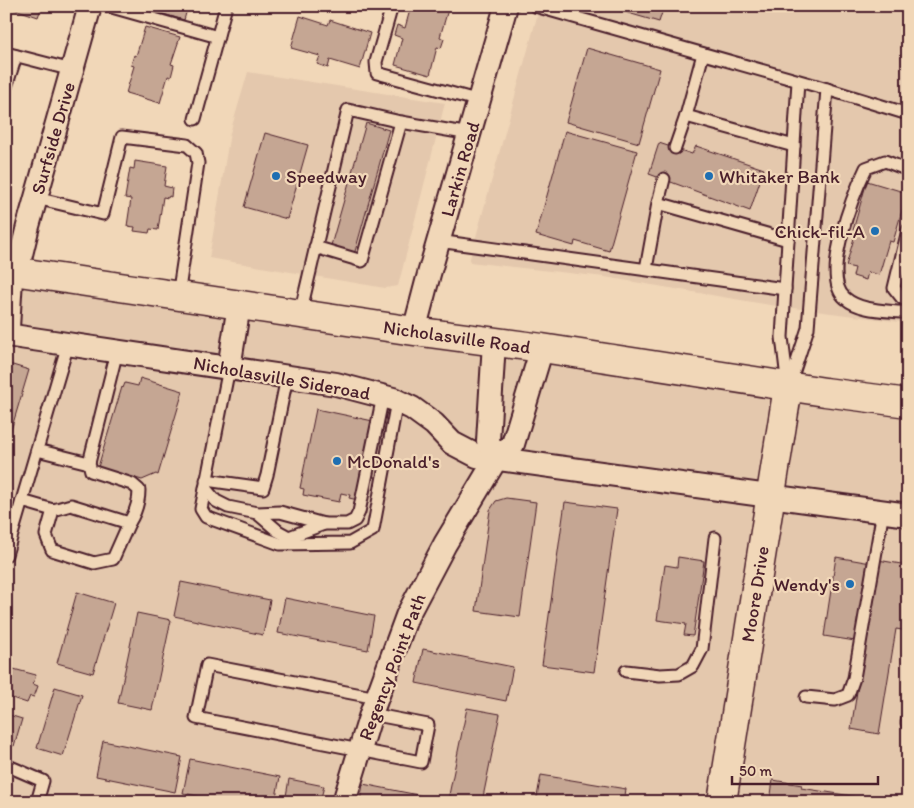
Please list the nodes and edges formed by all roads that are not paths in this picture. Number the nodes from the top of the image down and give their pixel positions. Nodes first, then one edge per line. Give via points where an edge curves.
1 (90, 6) edge
2 (108, 6) edge
3 (226, 6) edge
4 (392, 6) edge
5 (506, 6) edge
6 (535, 6) edge
7 (218, 37) junction
8 (11, 54) edge
9 (703, 54) junction
10 (72, 70) junction
11 (798, 81) junction
12 (6, 87) edge
13 (827, 89) junction
14 (480, 100) junction
15 (908, 114) edge
16 (686, 116) junction
17 (196, 119) dead end
18 (401, 122) junction
19 (470, 134) junction
20 (794, 146) junction
21 (675, 148) dead end
22 (908, 170) edge
23 (664, 179) dead end
24 (36, 198) junction
25 (658, 203) junction
26 (908, 230) edge
27 (788, 240) junction
28 (438, 241) junction
29 (315, 247) junction
30 (646, 269) junction
31 (12, 270) edge
32 (785, 288) junction
33 (178, 296) junction
34 (908, 299) edge
35 (239, 305) junction
36 (908, 313) edge
37 (300, 314) junction
38 (414, 332) junction
39 (10, 335) edge
40 (494, 342) junction
41 (68, 344) junction
42 (542, 348) junction
43 (117, 351) junction
44 (229, 368) junction
45 (287, 377) junction
46 (788, 387) junction
47 (390, 399) junction
48 (908, 403) edge
49 (37, 450) junction
50 (496, 459) junction
51 (89, 463) junction
52 (205, 484) junction
53 (771, 496) junction
54 (22, 501) junction
55 (53, 510) junction
56 (883, 511) junction
57 (257, 513) junction
58 (908, 515) edge
59 (129, 523) junction
60 (324, 524) junction
61 (715, 538) dead end
62 (6, 555) edge
63 (626, 671) dead end
64 (806, 697) dead end
65 (374, 706) junction
66 (360, 750) junction
67 (6, 765) edge
68 (37, 802) edge
69 (344, 802) edge
70 (722, 802) edge

1 - 10 street, Surfside Drive
2 - 7 lane
3 - 7 lane
4 - 14 lane via 376,62 377,73
5 - 14 street, Larkin Road
6 - 9 lane
7 - 17 lane
8 - 10 lane
8 - 12 lane
9 - 11 lane
9 - 16 lane
10 - 24 street, Surfside Drive
11 - 13 lane
11 - 20 lane
13 - 15 lane
13 - 46 lane via 808,328
14 - 19 street, Larkin Road
16 - 20 lane
16 - 21 lane
18 - 19 lane
18 - 29 lane via 362,261
18 - 29 lane via 348,110
19 - 28 street, Larkin Road
20 - 27 lane
22 - 36 lane via 885,161 866,168 854,194 836,258 835,273 838,289 844,298 857,306
23 - 25 lane
24 - 31 street, Surfside Drive
24 - 33 lane via 103,214 122,137 187,144 196,153 198,162
25 - 27 lane
25 - 30 lane
26 - 34 lane via 894,288 902,298
27 - 32 lane
28 - 30 lane
28 - 38 street, Larkin Road
29 - 37 lane
30 - 32 lane
31 - 33 main road, Nicholasville Road
31 - 39 lane
32 - 46 lane via 782,337
33 - 35 main road, Nicholasville Road
35 - 37 main road, Nicholasville Road
35 - 44 street
37 - 38 main road, Nicholasville Road
38 - 40 main road, Nicholasville Road
39 - 41 street, Nicholasville Sideroad
40 - 42 main road, Nicholasville Road
40 - 50 street via 488,441
41 - 43 street, Nicholasville Sideroad
41 - 49 lane
42 - 46 main road, Nicholasville Road
42 - 50 street, Regency Point Path via 513,444
43 - 44 street, Nicholasville Sideroad
43 - 51 lane
44 - 45 street, Nicholasville Sideroad
44 - 52 lane
45 - 47 street, Nicholasville Sideroad via 336,384
45 - 52 lane via 268,475 262,488
46 - 48 main road, Nicholasville Road
46 - 53 main road, Moore Drive
47 - 50 street, Nicholasville Sideroad via 412,408 465,451
47 - 52 lane via 374,530 350,543 280,544 206,517 201,510
47 - 60 lane via 359,512 347,524
49 - 51 lane
49 - 54 lane
50 - 53 street, Nicholasville Sideroad
50 - 65 street, Regency Point Path via 407,616
51 - 59 lane via 91,471 132,484 138,490 139,501
52 - 57 lane via 216,501
53 - 56 street, Nicholasville Sideroad
53 - 70 main road, Moore Drive
54 - 55 lane
54 - 62 lane
55 - 59 lane via 71,506
55 - 59 lane via 46,535 52,550 94,563 113,559
56 - 58 street, Nicholasville Sideroad
56 - 64 lane via 854,678 848,696 835,700
57 - 60 lane via 280,512
57 - 60 lane via 289,537
61 - 63 lane via 702,649 693,666 679,674
65 - 66 street, Regency Point Path
65 - 66 lane via 428,725 421,762
65 - 66 lane via 206,665 196,718
66 - 69 street, Regency Point Path
67 - 68 lane via 43,781

